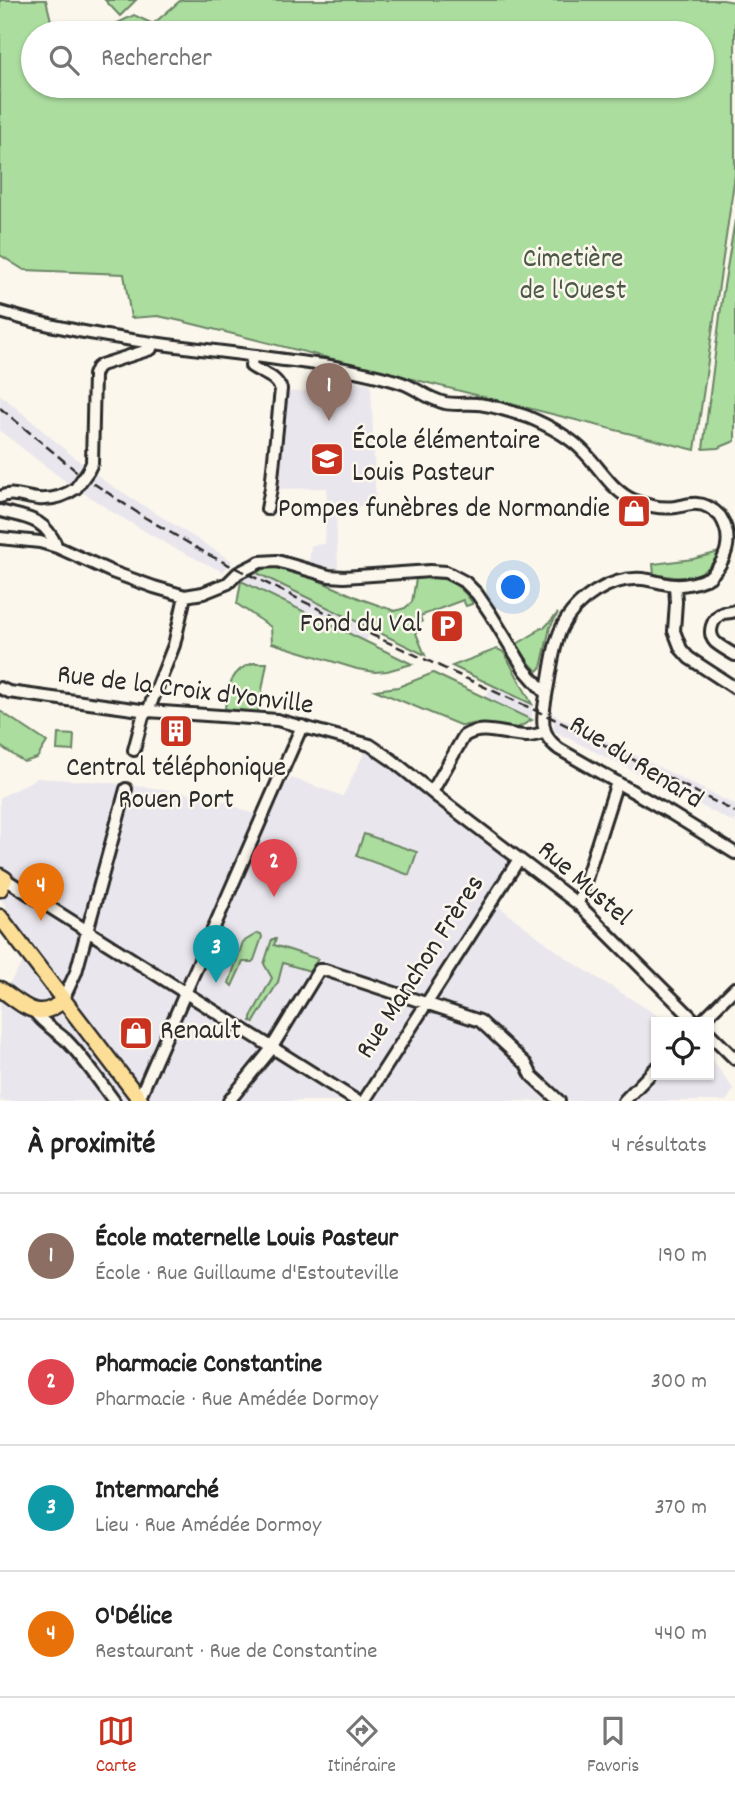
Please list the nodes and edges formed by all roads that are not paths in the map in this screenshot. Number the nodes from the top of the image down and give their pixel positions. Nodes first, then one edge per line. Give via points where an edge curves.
1 (0, 312) edge
2 (152, 343) junction
3 (252, 356) junction
4 (0, 497) edge
5 (267, 509) dead end
6 (0, 511) edge
7 (733, 536) edge
8 (0, 538) edge
9 (57, 547) junction
10 (735, 556) edge
11 (707, 579) junction
12 (675, 585) junction
13 (186, 596) junction
14 (735, 611) edge
15 (735, 655) edge
16 (0, 688) edge
17 (735, 688) edge
18 (547, 694) junction
19 (148, 710) junction
20 (302, 726) junction
21 (544, 732) junction
22 (134, 750) dead end
23 (617, 782) junction
24 (126, 789) dead end
25 (432, 792) junction
26 (735, 853) edge
27 (519, 859) junction
28 (2, 881) edge
29 (578, 904) junction
30 (0, 917) edge
31 (87, 931) junction
32 (735, 988) edge
33 (0, 989) edge
34 (186, 993) junction
35 (64, 1000) junction
36 (425, 1004) junction
37 (40, 1011) junction
38 (691, 1017) edge
39 (706, 1017) edge
40 (714, 1038) edge
41 (272, 1047) junction
42 (735, 1059) edge
43 (651, 1073) edge
44 (140, 1100) edge
45 (114, 1101) edge
46 (229, 1101) edge
47 (357, 1101) edge
48 (364, 1101) edge
49 (559, 1101) edge
50 (624, 1101) edge

1 - 2 street
2 - 3 street
2 - 4 street, bridge via 151,349 97,368 92,463 76,488 53,499 7,493
3 - 5 street via 250,366 278,381 281,389
3 - 7 street via 329,366 397,382 453,405 480,404 525,416 570,440 623,495 662,508 705,505 724,520
6 - 9 street via 30,518 51,535
7 - 11 street via 723,563
8 - 9 street
9 - 13 street via 112,572
10 - 11 street via 721,574
11 - 12 street
12 - 17 street via 674,631 681,649
12 - 18 street via 627,580 584,600 561,628
13 - 18 street, Rue du Renard via 228,583 260,562 277,561 344,578 446,572 477,594 524,670
13 - 19 street via 174,645
14 - 15 street via 723,613 713,622 711,636
16 - 19 street, Rue de la Croix d'Yonville
18 - 21 street, Rue du Renard
19 - 20 street, Rue de la Croix d'Yonville via 264,718
19 - 22 street
20 - 25 street, Rue de la Croix d'Yonville via 370,745
20 - 34 street
21 - 23 street, Rue du Renard via 559,749
21 - 25 street via 537,736 470,732
23 - 26 street, Rue du Renard
23 - 29 street
24 - 31 street
25 - 27 street, Rue Mustel
27 - 29 street, Rue Mustel
27 - 36 street, Rue Manchon Frères
28 - 31 street
29 - 38 street, Rue Mustel
30 - 35 main road
31 - 34 street
31 - 35 street
32 - 39 street
33 - 37 main road
34 - 41 street
34 - 44 street
35 - 37 main road via 55,1008
35 - 44 main road
36 - 41 street via 319,970
36 - 48 street, Rue Manchon Frères
36 - 49 street via 480,1021
37 - 45 street via 41,1022 64,1038
40 - 42 street
41 - 46 street
41 - 47 street
43 - 50 street

